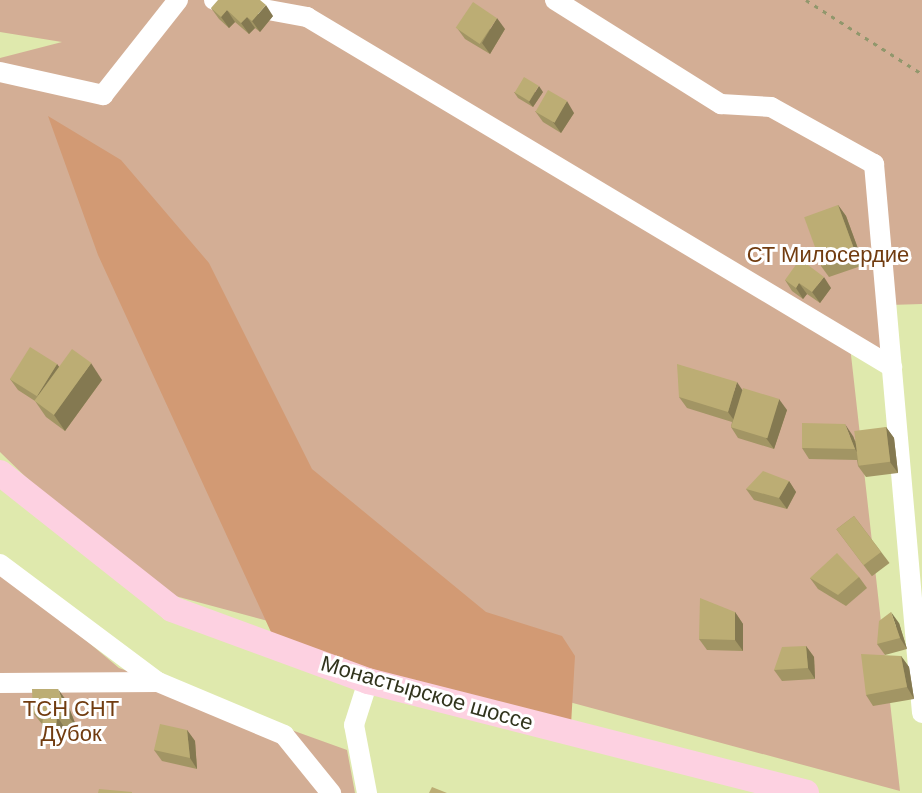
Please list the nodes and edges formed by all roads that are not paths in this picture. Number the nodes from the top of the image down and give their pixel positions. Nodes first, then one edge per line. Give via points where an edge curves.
1 (178, 0) edge
2 (214, 0) edge
3 (555, 0) edge
4 (0, 72) edge
5 (892, 367) junction
6 (0, 473) edge
7 (0, 564) edge
8 (368, 681) junction
9 (158, 682) junction
10 (0, 683) edge
11 (922, 713) edge
12 (331, 793) edge
13 (367, 793) edge
14 (806, 793) edge

1 - 4 street via 103,95
2 - 5 street via 307,17
3 - 5 street via 721,104 771,107 874,164
5 - 11 street
6 - 8 main road, Монастырское шоссе via 172,609
7 - 9 street
8 - 13 street via 354,725
8 - 14 main road, Монастырское шоссе
9 - 10 street
9 - 12 street via 284,735

